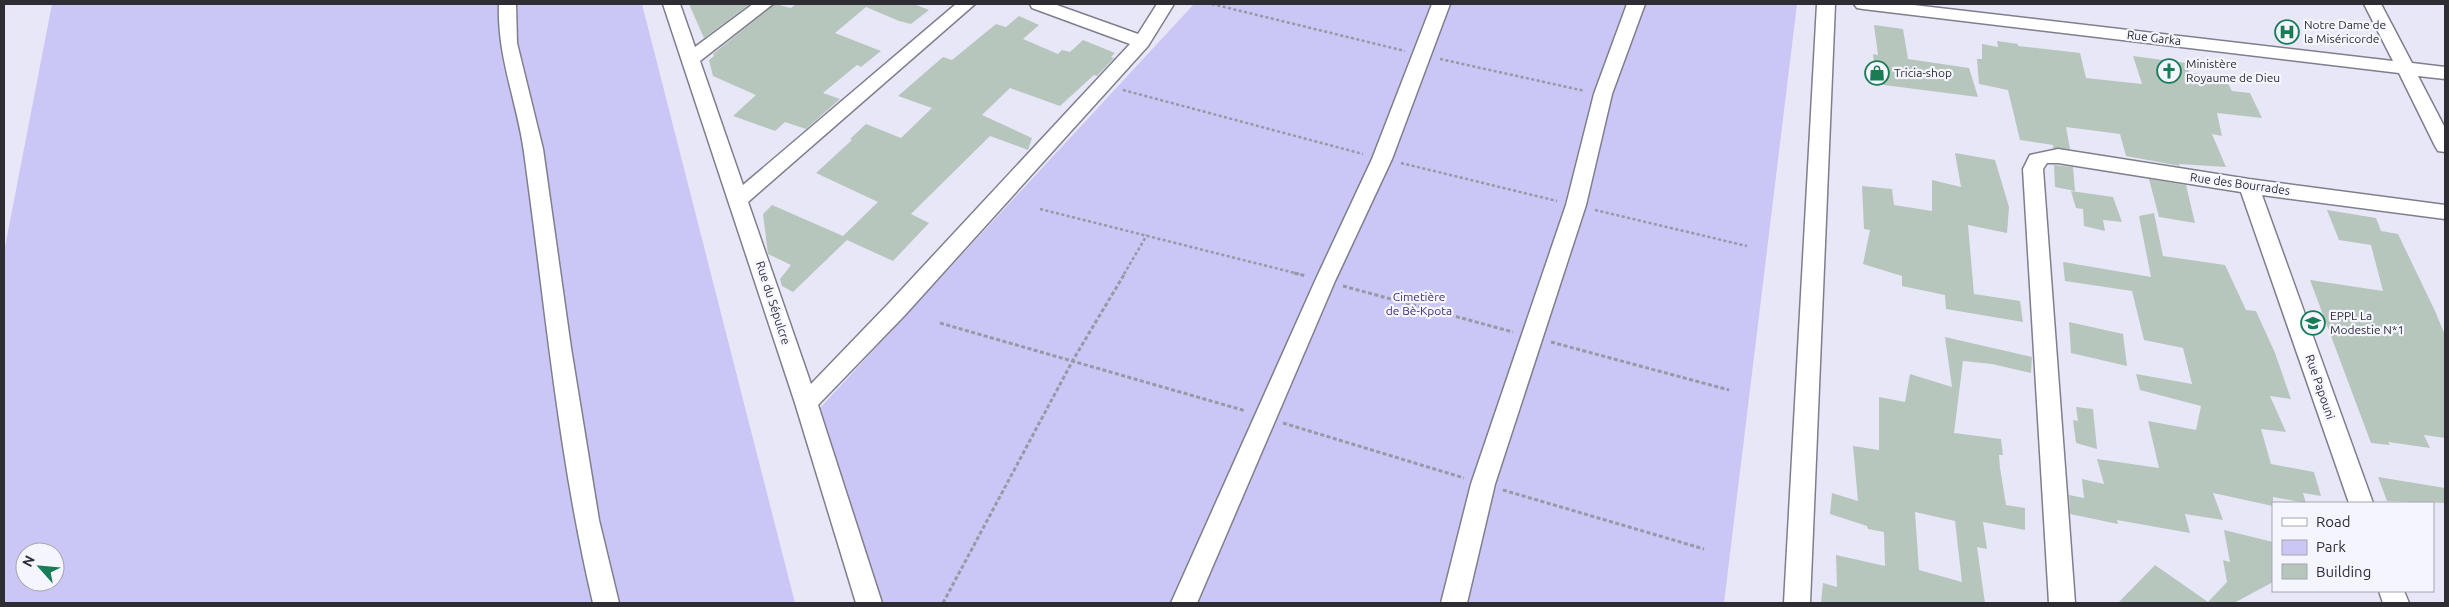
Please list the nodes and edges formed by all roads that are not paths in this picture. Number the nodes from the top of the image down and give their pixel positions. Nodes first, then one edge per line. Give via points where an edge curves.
1 (507, 4) edge
2 (672, 4) edge
3 (764, 4) edge
4 (966, 4) edge
5 (1038, 4) edge
6 (1165, 4) edge
7 (1441, 4) edge
8 (1636, 4) edge
9 (1826, 4) edge
10 (1863, 4) edge
11 (2373, 4) edge
12 (1142, 42) junction
13 (692, 58) junction
14 (2407, 68) junction
15 (2445, 73) edge
16 (2445, 146) edge
17 (2249, 186) junction
18 (739, 199) junction
19 (2445, 212) edge
20 (806, 403) junction
21 (2361, 502) edge
22 (606, 603) edge
23 (869, 603) edge
24 (1184, 603) edge
25 (1454, 603) edge
26 (1797, 603) edge
27 (2062, 603) edge

1 - 22 street via 508,43 533,149 587,520
2 - 13 street, Rue du Sépulcre
3 - 13 street
4 - 18 street
5 - 12 street
6 - 12 street
7 - 24 street via 1382,159 1264,417
8 - 25 street via 1603,94 1576,205 1483,484
9 - 26 street
10 - 14 street, Rue Garka
11 - 14 street
12 - 20 street via 897,309
13 - 18 street, Rue du Sépulcre
14 - 15 street, Rue Garka
14 - 16 street
17 - 19 street, Rue des Bourrades
17 - 21 street, Rue Papouni
17 - 27 street, Rue des Bourrades via 2058,156 2037,160 2033,169
18 - 20 street, Rue du Sépulcre
20 - 23 street, Rue du Sépulcre

